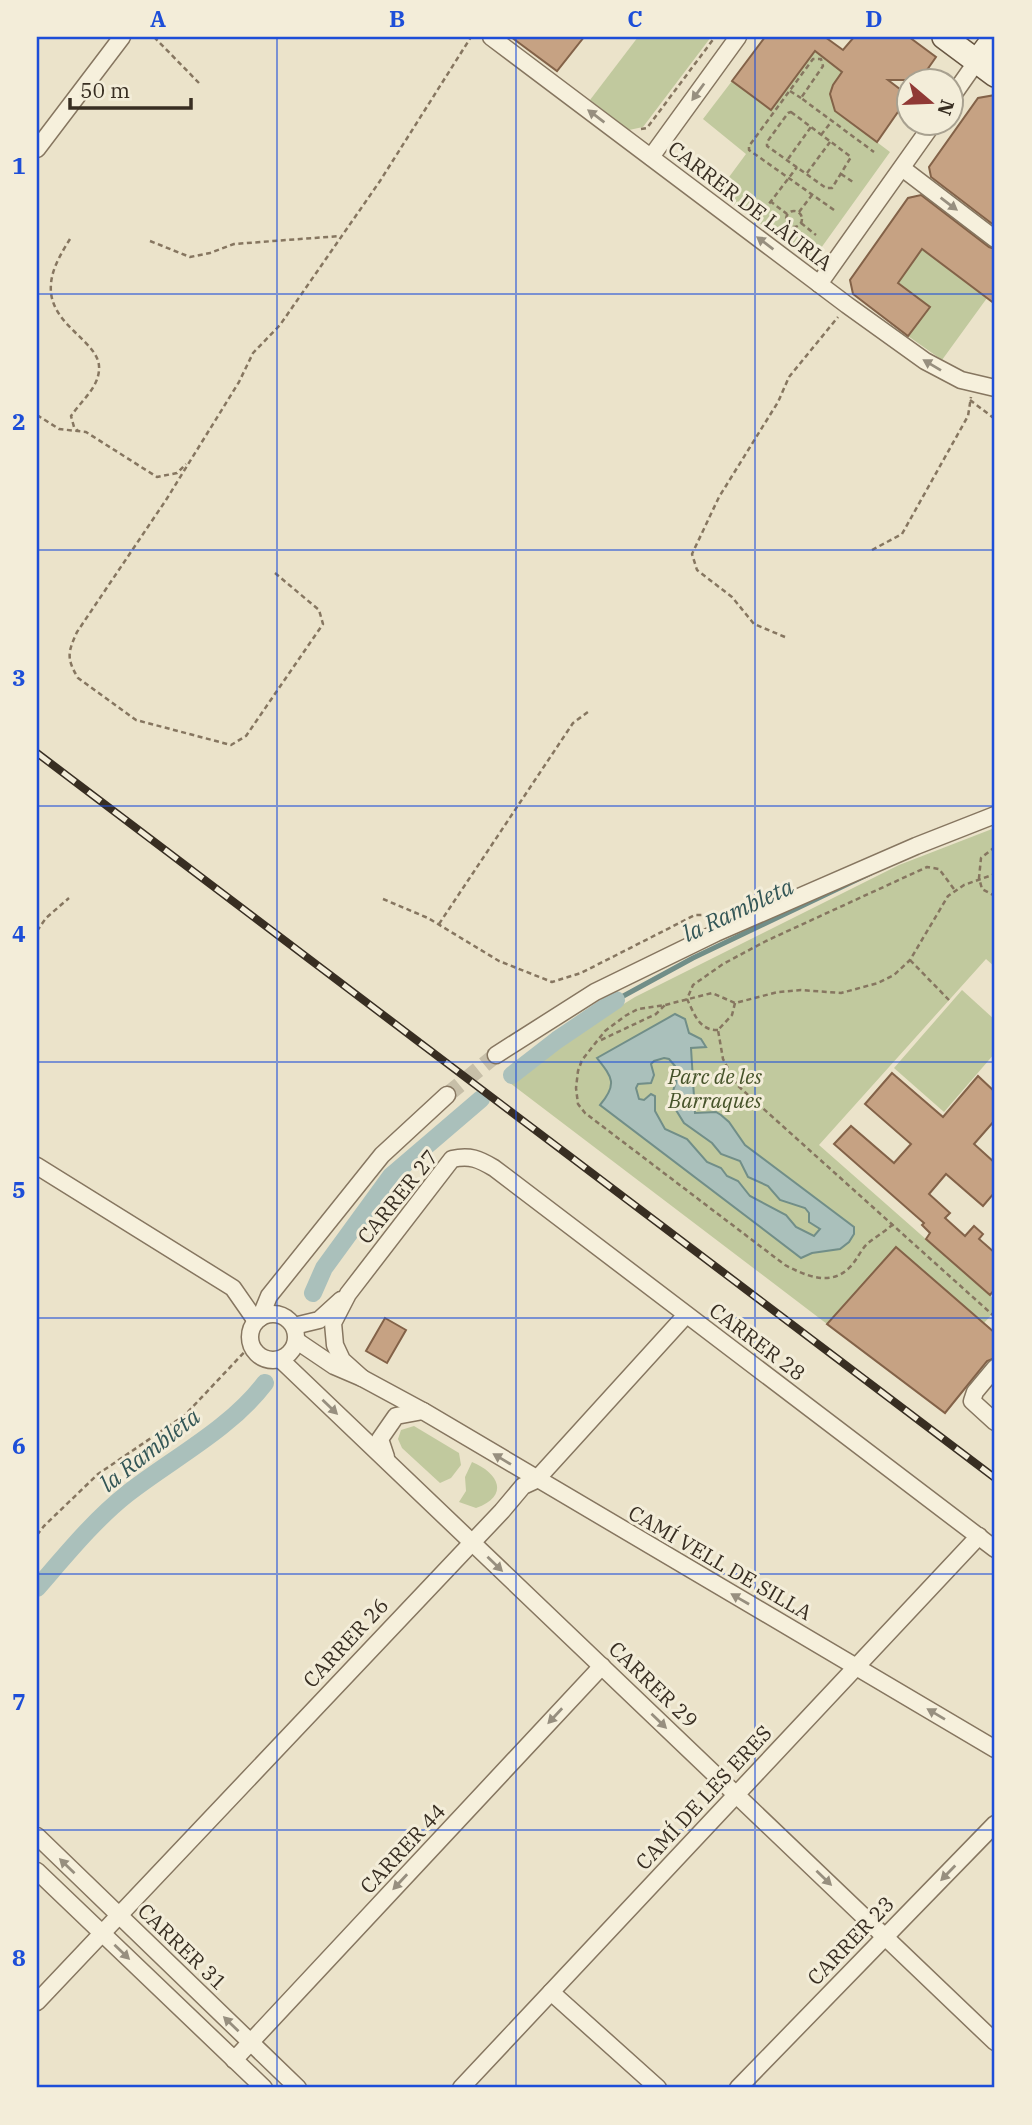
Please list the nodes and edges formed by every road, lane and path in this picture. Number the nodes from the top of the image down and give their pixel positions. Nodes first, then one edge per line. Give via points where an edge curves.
1 (154, 37) edge
2 (471, 37) edge
3 (491, 37) edge
4 (715, 37) edge
5 (738, 37) edge
6 (944, 37) edge
7 (995, 37) edge
8 (120, 38) edge
9 (986, 68) edge
10 (199, 83) dead end
11 (965, 86) edge
12 (790, 91) junction
13 (801, 98) junction
14 (832, 121) junction
15 (811, 127) junction
16 (635, 130) dead end
17 (821, 135) junction
18 (924, 136) edge
19 (830, 142) junction
20 (37, 149) edge
21 (874, 152) dead end
22 (651, 157) junction
23 (788, 160) junction
24 (797, 167) junction
25 (902, 169) junction
26 (807, 174) junction
27 (841, 174) junction
28 (789, 178) junction
29 (853, 182) dead end
30 (812, 195) junction
31 (771, 201) junction
32 (834, 210) dead end
33 (799, 212) junction
34 (787, 214) junction
35 (756, 220) dead end
36 (801, 223) junction
37 (789, 226) junction
38 (816, 235) dead end
39 (340, 236) junction
40 (70, 239) dead end
41 (995, 239) edge
42 (778, 240) dead end
43 (150, 241) dead end
44 (819, 284) junction
45 (847, 305) junction
46 (975, 384) junction
47 (995, 388) edge
48 (970, 400) junction
49 (37, 415) edge
50 (995, 419) edge
51 (78, 431) junction
52 (191, 459) junction
53 (872, 550) dead end
54 (275, 573) dead end
55 (785, 636) dead end
56 (587, 712) dead end
57 (995, 815) edge
58 (995, 847) edge
59 (995, 874) edge
60 (979, 878) junction
61 (955, 891) junction
62 (995, 897) edge
63 (69, 898) dead end
64 (383, 899) dead end
65 (439, 924) junction
66 (727, 929) junction
67 (37, 930) edge
68 (910, 960) junction
69 (687, 999) junction
70 (949, 1000) dead end
71 (735, 1003) junction
72 (665, 1005) junction
73 (718, 1030) junction
74 (598, 1041) junction
75 (496, 1055) tunnel mouth
76 (447, 1095) tunnel mouth
77 (37, 1166) edge
78 (494, 1168) joint
79 (893, 1224) junction
80 (287, 1273) junction
81 (348, 1294) junction
82 (686, 1315) junction
83 (995, 1317) edge
84 (258, 1320) junction
85 (293, 1329) junction
86 (251, 1345) junction
87 (281, 1360) junction
88 (995, 1368) edge
89 (362, 1378) junction
90 (423, 1411) junction
91 (995, 1422) edge
92 (388, 1462) junction
93 (536, 1480) junction
94 (37, 1535) edge
95 (979, 1536) junction
96 (471, 1541) junction
97 (995, 1549) edge
98 (602, 1666) junction
99 (856, 1667) junction
100 (995, 1749) edge
101 (737, 1794) junction
102 (995, 1824) edge
103 (37, 1836) edge
104 (37, 1871) edge
105 (119, 1916) junction
106 (102, 1933) junction
107 (885, 1937) junction
108 (551, 1992) junction
109 (37, 2002) edge
110 (995, 2042) edge
111 (251, 2043) junction
112 (234, 2060) junction
113 (264, 2088) edge
114 (298, 2088) edge
115 (461, 2088) edge
116 (658, 2088) edge
117 (738, 2088) edge

1 - 10 path
2 - 39 path
22 -> 3 street, CARRER DE LÀURIA
4 - 16 path via 647,128
5 -> 22 street
6 - 9 street
7 - 9 street
8 - 20 street
9 - 11 street
12 - 13 path
12 - 13 path via 813,59 821,59 823,66
12 - 28 path via 749,146
13 - 14 path
14 - 17 path
14 - 21 path
15 - 17 path
15 - 23 path
15 - 23 path via 788,113 767,142
17 - 19 path
18 - 25 street
19 - 26 path
19 - 27 path via 851,157
44 -> 22 street, CARRER DE LÀURIA
23 - 24 path
24 - 26 path
24 - 28 path
25 -> 41 street
25 - 44 street
26 - 27 path via 827,188 832,188
27 - 29 path
28 - 30 path
28 - 31 path
30 - 32 path
30 - 33 path
31 - 34 path
31 - 35 path
33 - 34 path
33 - 36 path
34 - 37 path
36 - 37 path
36 - 38 path
37 - 42 path
39 - 43 path via 234,244 190,257
39 - 52 path via 280,325 253,353
40 - 51 path via 51,284 53,302 58,315 99,364 94,387 71,416
44 - 45 street, CARRER DE LÀURIA
46 -> 45 street, CARRER DE LÀURIA via 925,361
45 - 55 path via 789,377 719,497 692,554 697,570 732,597 754,624
46 - 47 street, CARRER DE LÀURIA
46 - 48 path
48 - 50 path
48 - 53 path via 968,416 902,534
49 - 51 path via 59,429
51 - 52 path via 157,477 177,473
52 - 54 path via 77,632 69,659 78,678 136,720 231,745 246,736 323,624 319,610
56 - 65 path via 573,723
57 - 66 street
58 - 60 path via 981,858
59 - 60 path
60 - 61 path
60 - 62 path via 982,889
61 - 68 path
61 - 69 path via 939,869 927,867 723,964 693,985
63 - 67 path
64 - 65 path
65 - 66 path via 499,961 552,982 581,974 695,915 717,915
66 - 75 street via 595,992
68 - 70 path
68 - 71 path via 894,975 860,989 778,992
69 - 71 path via 712,993
69 - 72 path
69 - 73 path via 700,1023
71 - 73 path via 732,1015
72 - 74 path via 656,1014
72 - 74 path via 638,1009 610,1025
73 - 79 path via 723,1059 737,1085
74 - 79 path via 585,1054 578,1071 578,1104 585,1113 785,1265 811,1277 840,1275 864,1247
76 - 80 street via 382,1155
77 - 84 street via 233,1289
78 - 81 street, CARRER 27 via 465,1156 452,1160
78 - 82 street, CARRER 28
79 - 83 path
80 - 84 street
80 - 85 street via 283,1309
81 - 85 street, CARRER 27 via 319,1320
81 - 89 street, CARRER 27 via 333,1323 333,1335 342,1360
82 - 93 street, CARRER 26
82 - 95 street, CARRER 28
84 - 85 street via 275,1314
84 - 86 street via 250,1332
85 - 87 street via 292,1352
85 - 89 street, CAMÍ VELL DE SILLA via 334,1366
86 - 87 street via 267,1360
86 - 94 path via 185,1415 98,1474
87 -> 92 street, CARRER 29
88 - 91 street via 972,1401
89 - 90 street, CAMÍ VELL DE SILLA
90 - 92 street via 396,1416 380,1439
93 -> 90 street, CAMÍ VELL DE SILLA
92 - 96 street, CARRER 29
93 - 96 street, CARRER 26 via 523,1486
99 -> 93 street, CAMÍ VELL DE SILLA
95 - 97 street, CARRER 28
95 - 99 street, CAMÍ DE LES ERES
96 -> 98 street, CARRER 29
96 - 105 street, CARRER 26
98 -> 101 street, CARRER 29
98 -> 111 street, CARRER 44
100 -> 99 street, CAMÍ VELL DE SILLA
99 - 101 street, CAMÍ DE LES ERES
101 -> 107 street, CARRER 29
101 - 108 street, CAMÍ DE LES ERES
102 -> 107 street, CARRER 23
105 -> 103 street, CARRER 31
104 - 106 street
105 - 106 street, CARRER 26
111 -> 105 street, CARRER 31
106 - 109 street, CARRER 26
106 -> 112 street
107 - 110 street, CARRER 29
107 - 117 street, CARRER 23
108 - 115 street, CAMÍ DE LES ERES
108 - 116 street
111 - 112 street, CARRER 44
111 - 114 street, CARRER 31
112 - 113 street

